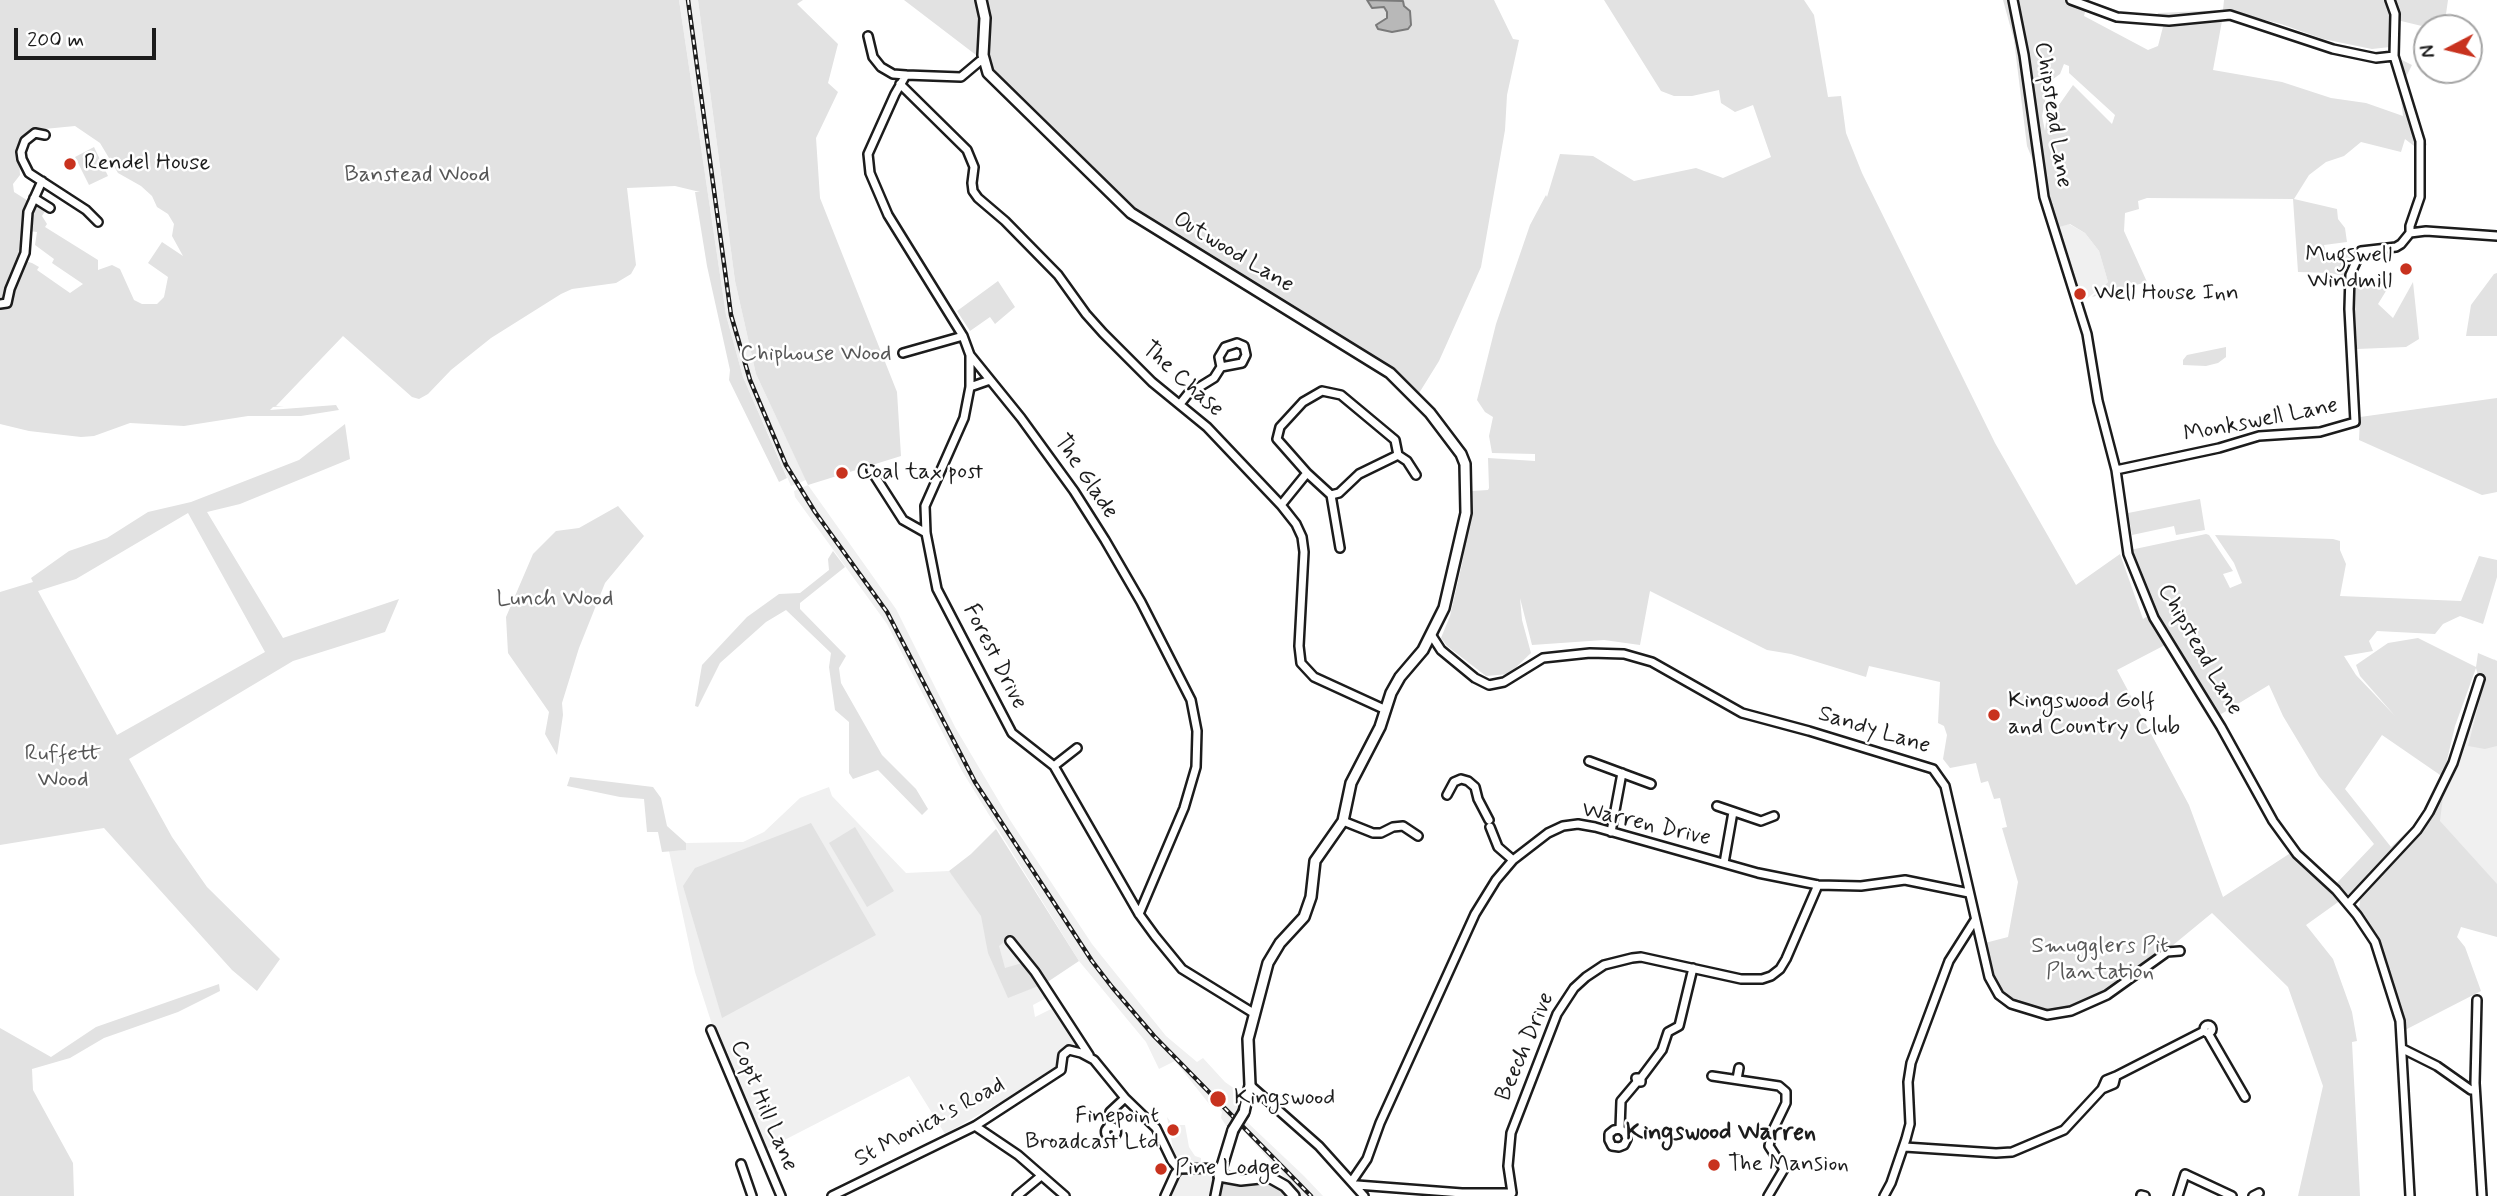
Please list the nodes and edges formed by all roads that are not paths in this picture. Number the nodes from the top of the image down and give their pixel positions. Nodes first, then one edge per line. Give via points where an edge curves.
1 (981, 0) edge
2 (2013, 0) edge
3 (2071, 0) edge
4 (2390, 0) edge
5 (868, 36) dead end
6 (2394, 56) junction
7 (984, 60) junction
8 (906, 75) junction
9 (900, 84) junction
10 (45, 135) dead end
11 (42, 181) junction
12 (34, 198) junction
13 (50, 208) dead end
14 (98, 222) dead end
15 (2410, 233) junction
16 (2497, 236) edge
17 (0, 304) edge
18 (963, 336) junction
19 (903, 353) dead end
20 (970, 355) junction
21 (1222, 368) dead end
22 (990, 380) junction
23 (970, 387) junction
24 (1180, 404) junction
25 (1398, 455) junction
26 (872, 470) dead end
27 (2116, 470) junction
28 (1307, 473) junction
29 (1416, 475) dead end
30 (1331, 495) junction
31 (1281, 505) junction
32 (926, 533) junction
33 (1340, 548) dead end
34 (1432, 636) junction
35 (1423, 650) junction
36 (1441, 650) junction
37 (2480, 679) dead end
38 (1386, 710) junction
39 (1077, 748) dead end
40 (1589, 761) dead end
41 (1054, 766) junction
42 (1622, 774) junction
43 (1651, 784) dead end
44 (1447, 795) dead end
45 (1717, 806) dead end
46 (1733, 812) junction
47 (1774, 816) dead end
48 (1343, 821) junction
49 (1611, 832) junction
50 (1418, 836) dead end
51 (1513, 860) junction
52 (1724, 863) junction
53 (1818, 885) junction
54 (1969, 893) junction
55 (2348, 904) junction
56 (1139, 914) junction
57 (1975, 920) junction
58 (1010, 941) dead end
59 (2180, 951) dead end
60 (1693, 968) junction
61 (2477, 1000) dead end
62 (1255, 1014) junction
63 (711, 1030) dead end
64 (2403, 1049) junction
65 (1090, 1057) junction
66 (1739, 1068) dead end
67 (1713, 1076) dead end
68 (1737, 1079) junction
69 (1250, 1084) junction
70 (2475, 1090) junction
71 (2245, 1097) dead end
72 (1125, 1098) junction
73 (975, 1126) junction
74 (1109, 1127) dead end
75 (1620, 1129) dead end
76 (1905, 1147) junction
77 (741, 1164) dead end
78 (1179, 1169) junction
79 (1220, 1172) junction
80 (1041, 1175) junction
81 (1354, 1183) junction
82 (1513, 1195) edge
83 (752, 1196) edge
84 (781, 1196) edge
85 (832, 1196) edge
86 (1017, 1196) edge
87 (1065, 1196) edge
88 (1165, 1196) edge
89 (1215, 1196) edge
90 (1294, 1196) edge
91 (1364, 1196) edge
92 (1768, 1196) edge
93 (1884, 1196) edge
94 (2178, 1196) edge
95 (2232, 1196) edge
96 (2410, 1196) edge
97 (2482, 1196) edge

1 - 7 main road
2 - 27 street, Chipstead Lane via 2044,197 2081,312
3 - 6 street via 2117,17 2169,21 2230,15 2333,49 2376,58
4 - 6 street via 2395,14
5 - 8 street via 873,57 884,70
6 - 15 street via 2420,141 2420,197
7 - 8 street via 961,77
7 - 34 main road, Outwood Lane via 990,77 1131,213 1399,380 1430,413 1463,458 1466,489 1449,591
8 - 9 street, The Glade
9 - 18 street, The Glade via 870,148 868,167 900,235
9 - 24 street, The Chase via 967,150 978,198 1058,275 1103,333
10 - 11 street via 39,132 29,137 21,152 29,173
11 - 12 street
11 - 14 street
12 - 13 street
12 - 17 street via 28,212 25,253 7,303
15 - 16 street
15 - 27 street, Monkswell Lane via 2396,247 2361,251 2350,275 2355,422 2320,432 2259,436
18 - 19 street
18 - 20 street, The Glade
20 - 22 street, The Glade
20 - 23 street, Forest Drive
21 - 24 street via 1210,383 1192,391
22 - 23 street
22 - 56 street, The Glade via 1080,500 1141,602 1191,700 1197,731 1196,767 1184,808
23 - 32 street, Forest Drive via 964,418 925,506
24 - 31 street, The Chase
25 - 28 street via 1391,436 1341,395 1322,391 1297,408 1277,435
25 - 29 street
25 - 30 street via 1359,474
26 - 32 street via 902,520
27 - 55 street, Chipstead Lane via 2128,554 2154,618 2282,835
28 - 30 street
28 - 31 street
30 - 33 street
31 - 38 street, The Chase via 1296,524 1303,545 1301,663 1314,677
32 - 41 street, Forest Drive via 937,589 1000,715 1012,733
34 - 35 main road, Outwood Lane
34 - 36 street, Sandy Lane
35 - 36 street
35 - 38 main road, Outwood Lane via 1395,685
36 - 54 street, Sandy Lane via 1489,685 1504,682 1543,657 1607,653 1642,658 1742,713 1929,767 1945,786
37 - 55 street via 2453,763 2429,812
38 - 48 main road, Outwood Lane via 1351,783
39 - 41 street
40 - 42 street
41 - 56 street, Forest Drive
42 - 43 street
42 - 49 street
44 - 51 street via 1454,782 1468,780 1499,847
45 - 46 street
46 - 47 street via 1761,821
46 - 52 street
48 - 50 street via 1373,833 1403,826
48 - 62 main road via 1315,860 1304,917 1272,953
49 - 51 street, Warren Drive via 1578,824 1563,826
49 - 52 street, Warren Drive
51 - 81 street, Warren Drive via 1475,914
52 - 53 street, Warren Drive
53 - 54 street, Warren Drive via 1905,880
53 - 60 street, Beech Drive via 1786,959 1771,976 1741,979
54 - 57 street, Sandy Lane
55 - 64 street, Chipstead Lane via 2375,942 2396,1006
56 - 62 street, Forest Drive via 1182,969
57 - 59 street, Sandy Lane via 1998,995 2027,1011 2047,1015 2071,1011 2107,995 2167,952
57 - 76 street via 1949,961 1911,1063
58 - 65 street
60 - 75 street via 1679,1026 1668,1032 1662,1050 1620,1101
60 - 82 street, Beech Drive via 1641,957 1622,959 1595,970 1574,988 1557,1014 1511,1133 1508,1166
61 - 70 street
62 - 69 main road via 1248,1039
63 - 84 street, Copt Hill Lane
64 - 70 street
64 - 96 street, Chipstead Lane
65 - 72 street
65 - 73 street, St Monica's Road via 1066,1052 1061,1070
66 - 68 street
67 - 68 street
68 - 92 street via 1779,1086 1786,1092 1769,1146 1784,1169
69 - 79 main road, bridge
69 - 81 street
70 - 97 street
71 - 76 street via 2206,1032 2108,1078 2064,1129 2023,1149 1996,1153
72 - 74 street via 1110,1112
72 - 78 street via 1156,1128
73 - 80 street
73 - 85 street, St Monica's Road
76 - 93 street
77 - 83 street
78 - 79 street
78 - 88 street
79 - 89 street
79 - 90 main road via 1241,1180 1269,1177
80 - 86 street
80 - 87 street
81 - 82 street, Beech Drive
81 - 91 street
94 - 95 street via 2186,1170

